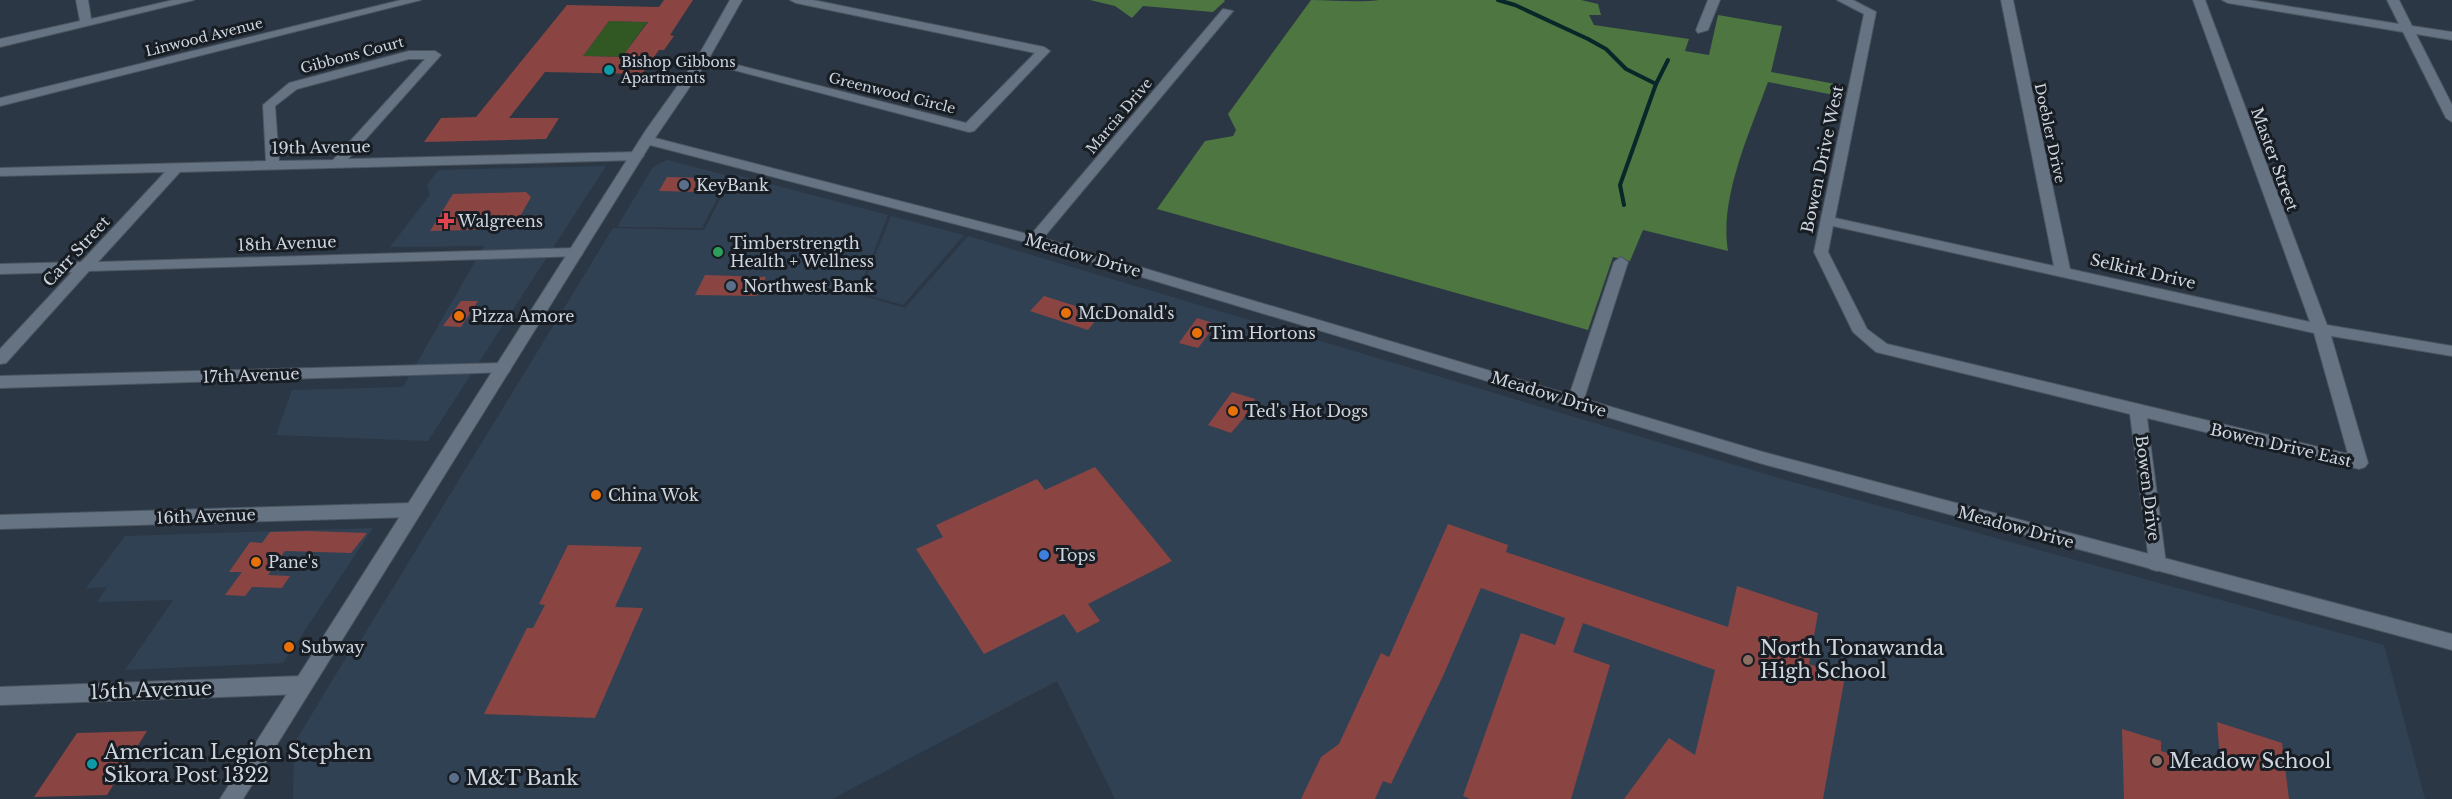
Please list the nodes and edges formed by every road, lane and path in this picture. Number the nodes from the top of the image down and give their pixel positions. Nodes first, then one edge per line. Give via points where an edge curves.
1 (82, 0) edge
2 (188, 0) edge
3 (415, 0) edge
4 (736, 0) edge
5 (796, 0) edge
6 (1714, 0) edge
7 (1843, 0) edge
8 (2007, 0) edge
9 (2199, 0) edge
10 (2228, 0) edge
11 (2393, 0) edge
12 (1227, 11) dead end
13 (86, 24) junction
14 (2407, 29) junction
15 (1702, 30) dead end
16 (2452, 36) edge
17 (0, 43) edge
18 (702, 60) junction
19 (0, 102) edge
20 (2452, 118) edge
21 (647, 140) junction
22 (637, 156) junction
23 (337, 163) junction
24 (273, 165) junction
25 (177, 167) junction
26 (3, 172) edge
27 (1828, 221) junction
28 (1034, 240) junction
29 (576, 253) junction
30 (1621, 262) dead end
31 (85, 267) junction
32 (0, 269) edge
33 (2063, 272) junction
34 (2321, 329) junction
35 (2452, 351) edge
36 (0, 359) edge
37 (503, 368) junction
38 (0, 382) edge
39 (1575, 402) junction
40 (2138, 412) junction
41 (413, 510) junction
42 (0, 522) edge
43 (2157, 564) junction
44 (2452, 642) edge
45 (303, 685) junction
46 (0, 696) edge
47 (231, 799) edge

1 - 13 street
2 - 13 street
3 - 19 street, Linwood Avenue
4 - 18 street
5 - 18 street, Greenwood Circle via 1044,51 969,128
6 - 15 street
7 - 27 street, Bowen Drive West via 1870,12
8 - 33 street, Doebler Drive
9 - 34 street, Master Street
10 - 14 street
11 - 14 street
12 - 28 street, Marcia Drive
13 - 17 street
14 - 16 street
14 - 20 street
18 - 21 street
21 - 22 street
21 - 28 street, Meadow Drive
22 - 23 street, 19th Avenue
22 - 29 street
23 - 24 street, 19th Avenue
23 - 24 street, Gibbons Court via 435,55 409,55 293,86 269,105
24 - 25 street, 19th Avenue
25 - 26 street, 19th Avenue
25 - 31 street, Carr Street
27 - 33 street, Selkirk Drive
27 - 40 street, Bowen Drive West via 1821,252 1861,332 1882,348
28 - 39 street, Meadow Drive
29 - 31 street, 18th Avenue
29 - 37 street
30 - 39 street
31 - 32 street, 18th Avenue
31 - 36 street, Carr Street
33 - 34 street, Selkirk Drive
34 - 35 street, Selkirk Drive
34 - 40 street, Bowen Drive East via 2359,463
37 - 38 street, 17th Avenue
37 - 41 street
39 - 43 street, Meadow Drive via 1786,464
40 - 43 street, Bowen Drive
41 - 42 street, 16th Avenue
41 - 45 street
43 - 44 street, Meadow Drive
45 - 46 street, 15th Avenue
45 - 47 street

